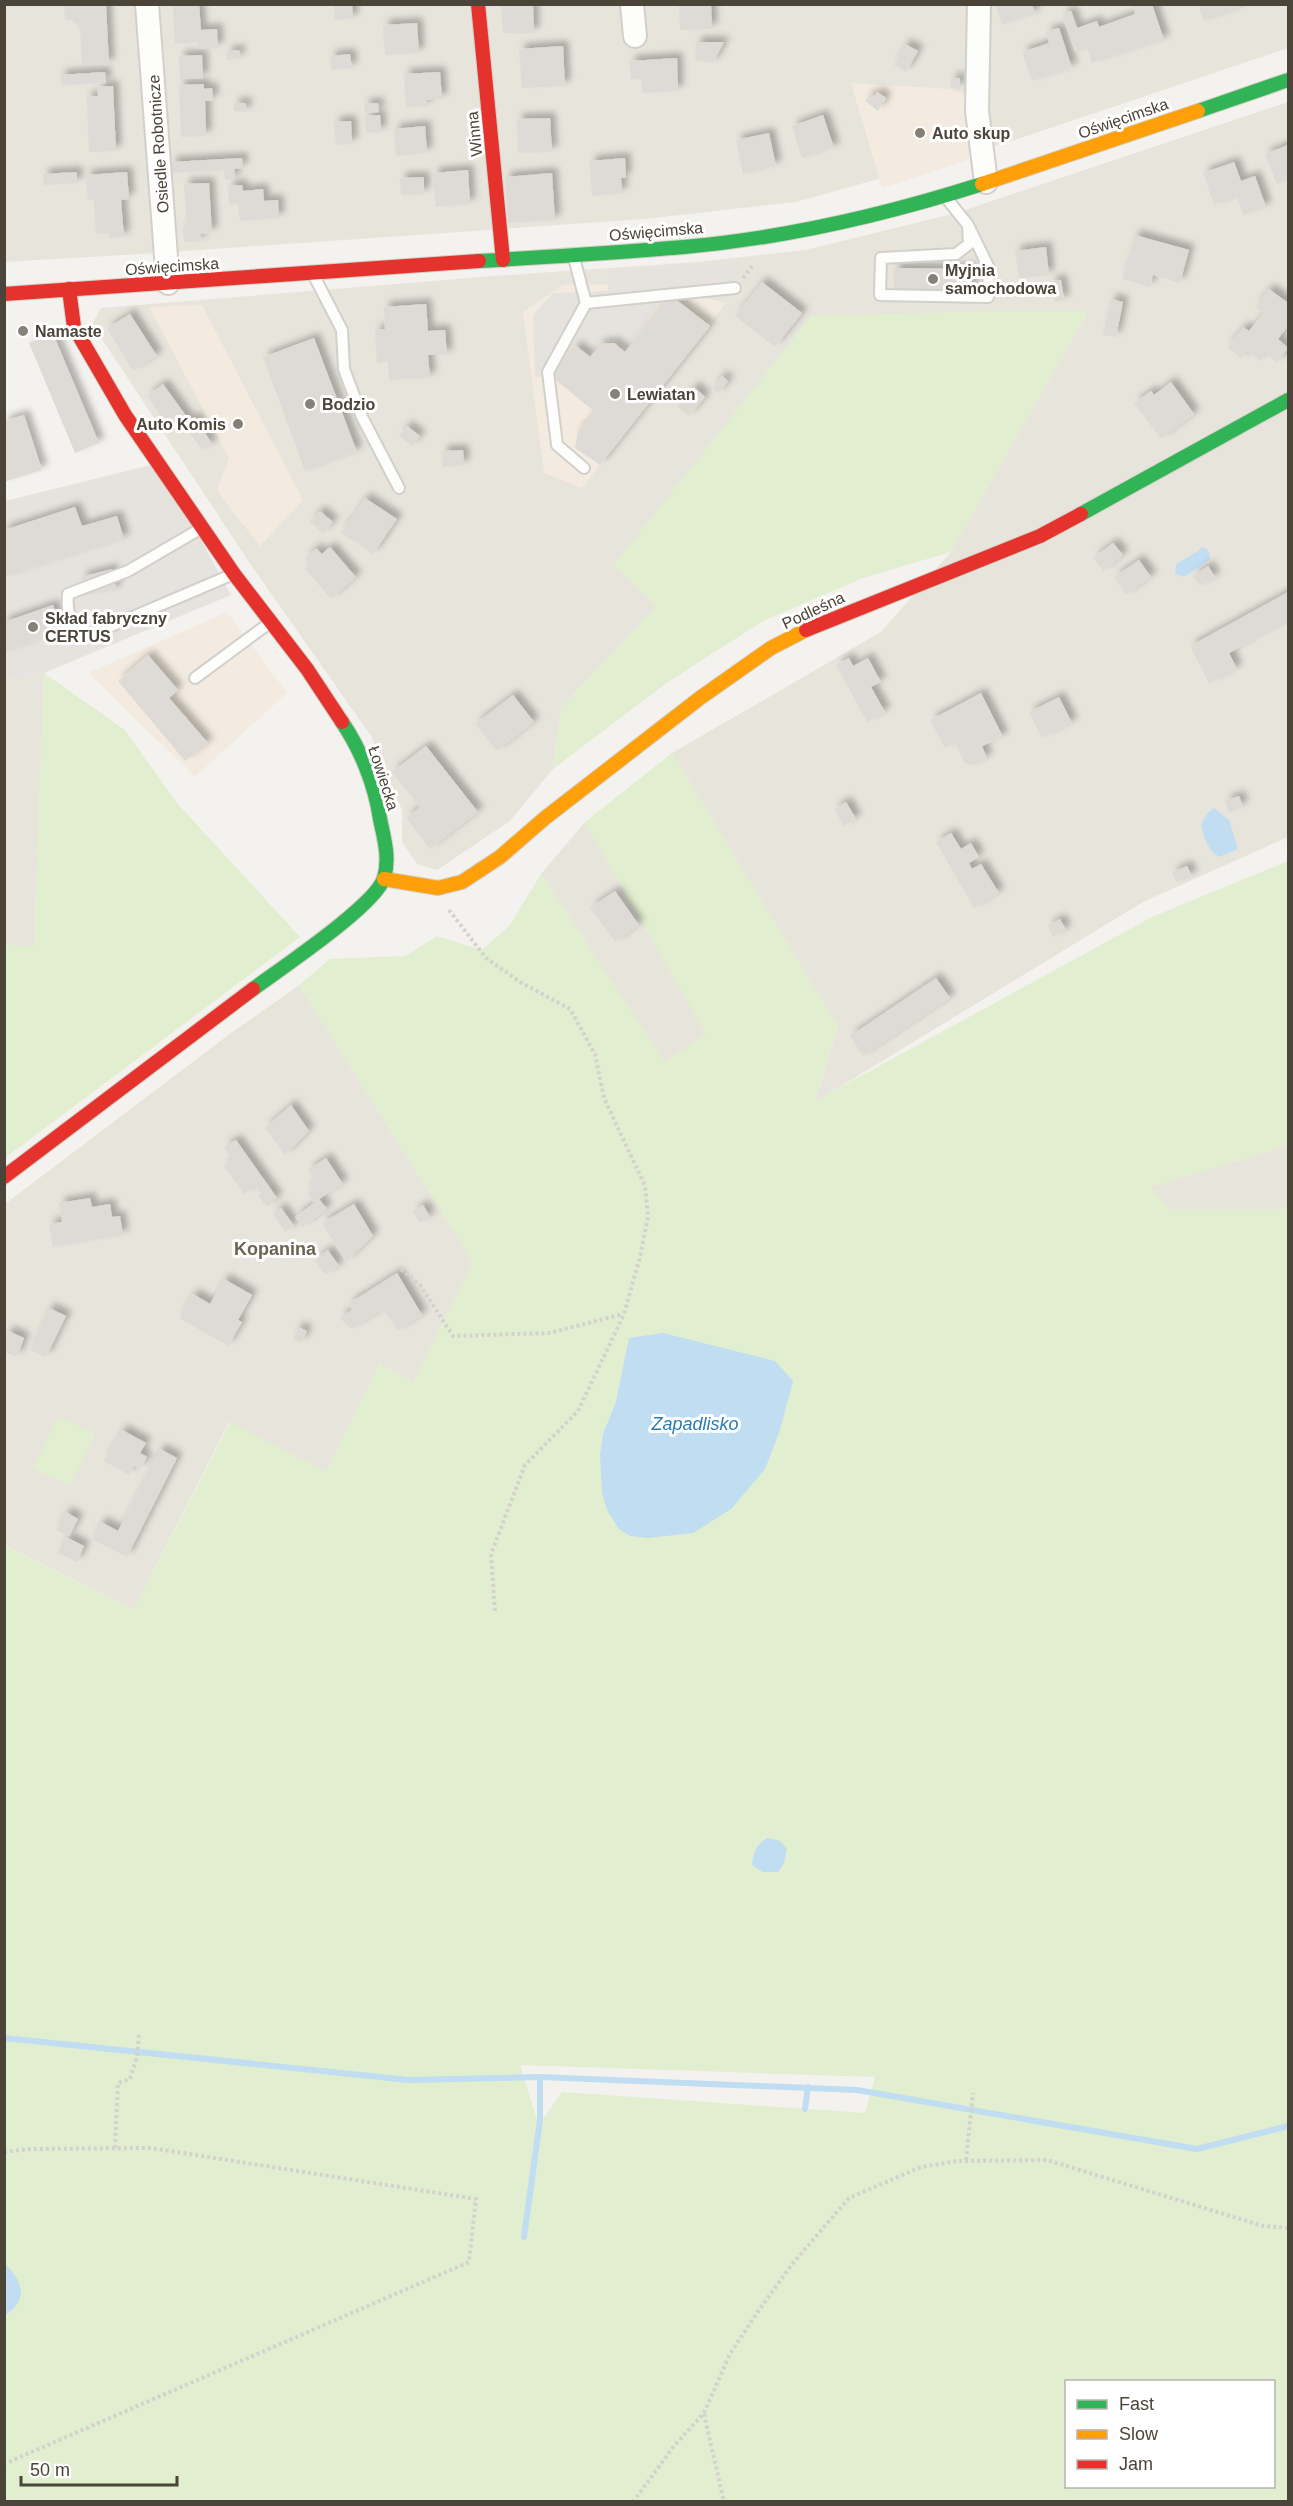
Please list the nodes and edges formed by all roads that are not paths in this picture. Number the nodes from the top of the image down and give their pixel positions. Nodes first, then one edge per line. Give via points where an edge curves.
1 (147, 4) edge
2 (478, 4) edge
3 (632, 4) edge
4 (980, 4) edge
5 (635, 36) dead end
6 (1288, 80) edge
7 (986, 182) junction
8 (945, 196) junction
9 (968, 225) junction
10 (573, 255) junction
11 (503, 260) junction
12 (312, 273) junction
13 (168, 283) junction
14 (735, 288) road end
15 (69, 289) junction
16 (4, 294) edge
17 (586, 303) junction
18 (1288, 400) edge
19 (584, 468) dead end
20 (399, 488) dead end
21 (202, 527) junction
22 (234, 574) junction
23 (271, 622) junction
24 (195, 678) dead end
25 (384, 879) junction
26 (4, 1177) edge

1 - 13 street, Osiedle Robotnicze
2 - 11 street, Winna
3 - 5 street
4 - 7 street via 977,111
6 - 7 street, Oświęcimska
7 - 8 street, Oświęcimska
8 - 9 lane
8 - 10 street, Oświęcimska via 794,232 685,247
9 - 9 lane via 969,244 956,254 881,258 880,295 988,297 989,268
10 - 11 street, Oświęcimska
10 - 17 lane
11 - 12 street, Oświęcimska
12 - 13 street, Oświęcimska
12 - 20 lane via 342,330 344,369 362,417
13 - 15 street, Oświęcimska
14 - 17 lane
15 - 16 street, Oświęcimska
15 - 21 street, Łowiecka via 74,327 125,415
17 - 19 lane via 548,372 557,445
18 - 25 street, Podleśna via 1041,536 807,629 771,648 700,698 500,857 462,882 438,888
21 - 22 street, Łowiecka
21 - 22 lane via 128,571 68,594 67,608 75,628 88,636
22 - 23 street, Łowiecka
23 - 24 lane
23 - 25 street, Łowiecka via 356,741 378,805 387,856
25 - 26 street via 368,903

